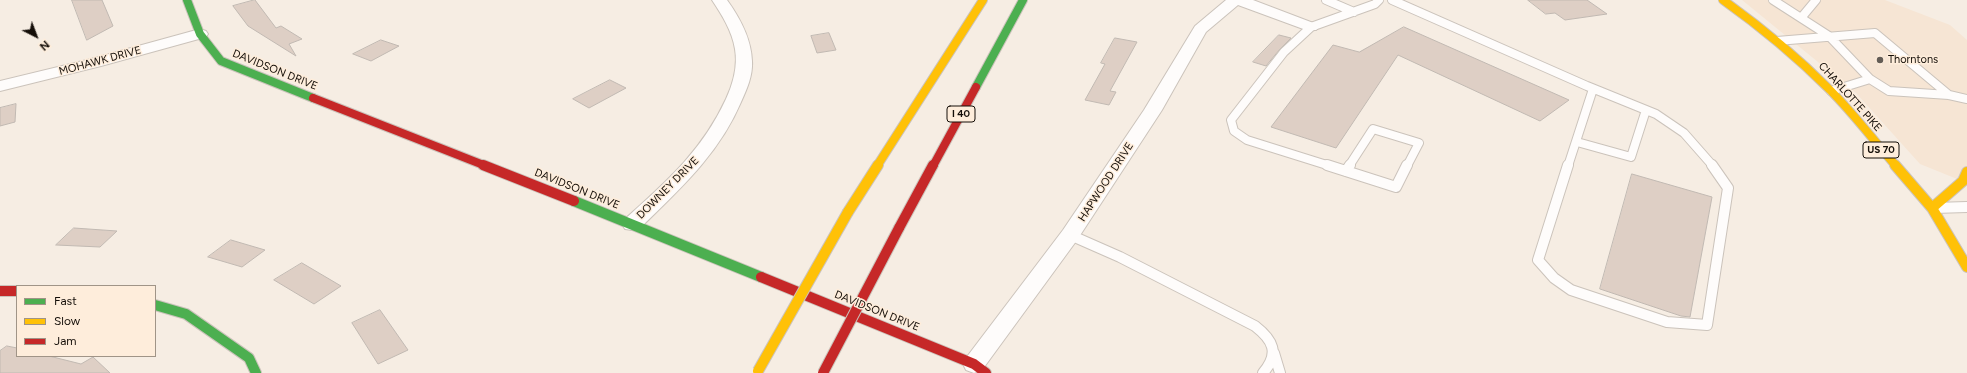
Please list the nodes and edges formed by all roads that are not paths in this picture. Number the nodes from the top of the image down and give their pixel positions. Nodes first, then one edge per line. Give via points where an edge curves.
1 (187, 0) edge
2 (719, 0) edge
3 (984, 0) edge
4 (1023, 0) edge
5 (1235, 0) edge
6 (1239, 0) edge
7 (1326, 0) edge
8 (1379, 0) edge
9 (1392, 0) edge
10 (1722, 0) edge
11 (1773, 0) edge
12 (1816, 0) edge
13 (1354, 12) junction
14 (1800, 18) junction
15 (1311, 27) junction
16 (200, 34) junction
17 (1829, 36) junction
18 (1778, 41) junction
19 (1870, 79) junction
20 (0, 86) edge
21 (1593, 89) junction
22 (1831, 91) junction
23 (1949, 95) junction
24 (1967, 99) edge
25 (1646, 110) junction
26 (1577, 142) junction
27 (1346, 171) junction
28 (1967, 172) edge
29 (1967, 207) edge
30 (1932, 208) junction
31 (632, 224) junction
32 (1070, 235) junction
33 (1967, 267) edge
34 (0, 291) edge
35 (16, 291) edge
36 (156, 305) edge
37 (1274, 353) junction
38 (980, 369) edge
39 (758, 372) edge
40 (256, 373) edge
41 (823, 373) edge
42 (1263, 373) edge
43 (1280, 373) edge

1 - 16 main road, DAVIDSON DRIVE
2 - 31 street, DOWNEY DRIVE via 730,14 744,50 742,74 732,106 696,162
3 - 39 main road, bridge via 848,212
4 - 41 main road, I 40, bridge
5 - 32 street, HAPWOOD DRIVE via 1200,29 1153,110
6 - 15 street
7 - 13 lane
8 - 13 lane
9 - 21 lane
10 - 18 main road, CHARLOTTE PIKE / US 70
11 - 14 lane
12 - 14 lane
13 - 15 lane
14 - 17 lane
15 - 27 lane via 1284,52 1231,120 1234,131 1247,140
16 - 20 street, MOHAWK DRIVE
16 - 31 main road, DAVIDSON DRIVE via 221,61
17 - 18 lane
17 - 19 lane
17 - 23 lane via 1875,33
18 - 22 main road, CHARLOTTE PIKE / US 70
19 - 22 lane
19 - 23 lane via 1889,91
21 - 25 lane
21 - 26 lane
22 - 30 main road, CHARLOTTE PIKE / US 70
23 - 24 lane
25 - 26 lane via 1631,158
25 - 26 lane via 1665,119 1687,136 1711,162 1728,188 1707,324 1667,322 1571,290 1554,278 1538,260
27 - 27 lane via 1396,187 1419,143 1372,129
28 - 30 main road via 1963,181
29 - 30 lane
30 - 33 main road, CHARLOTTE PIKE / US 70
31 - 38 main road, DAVIDSON DRIVE
32 - 37 lane via 1252,325 1269,339
32 - 38 street, HAPWOOD DRIVE
34 - 35 main road
36 - 40 main road via 186,314 249,358
37 - 42 lane
37 - 43 lane

